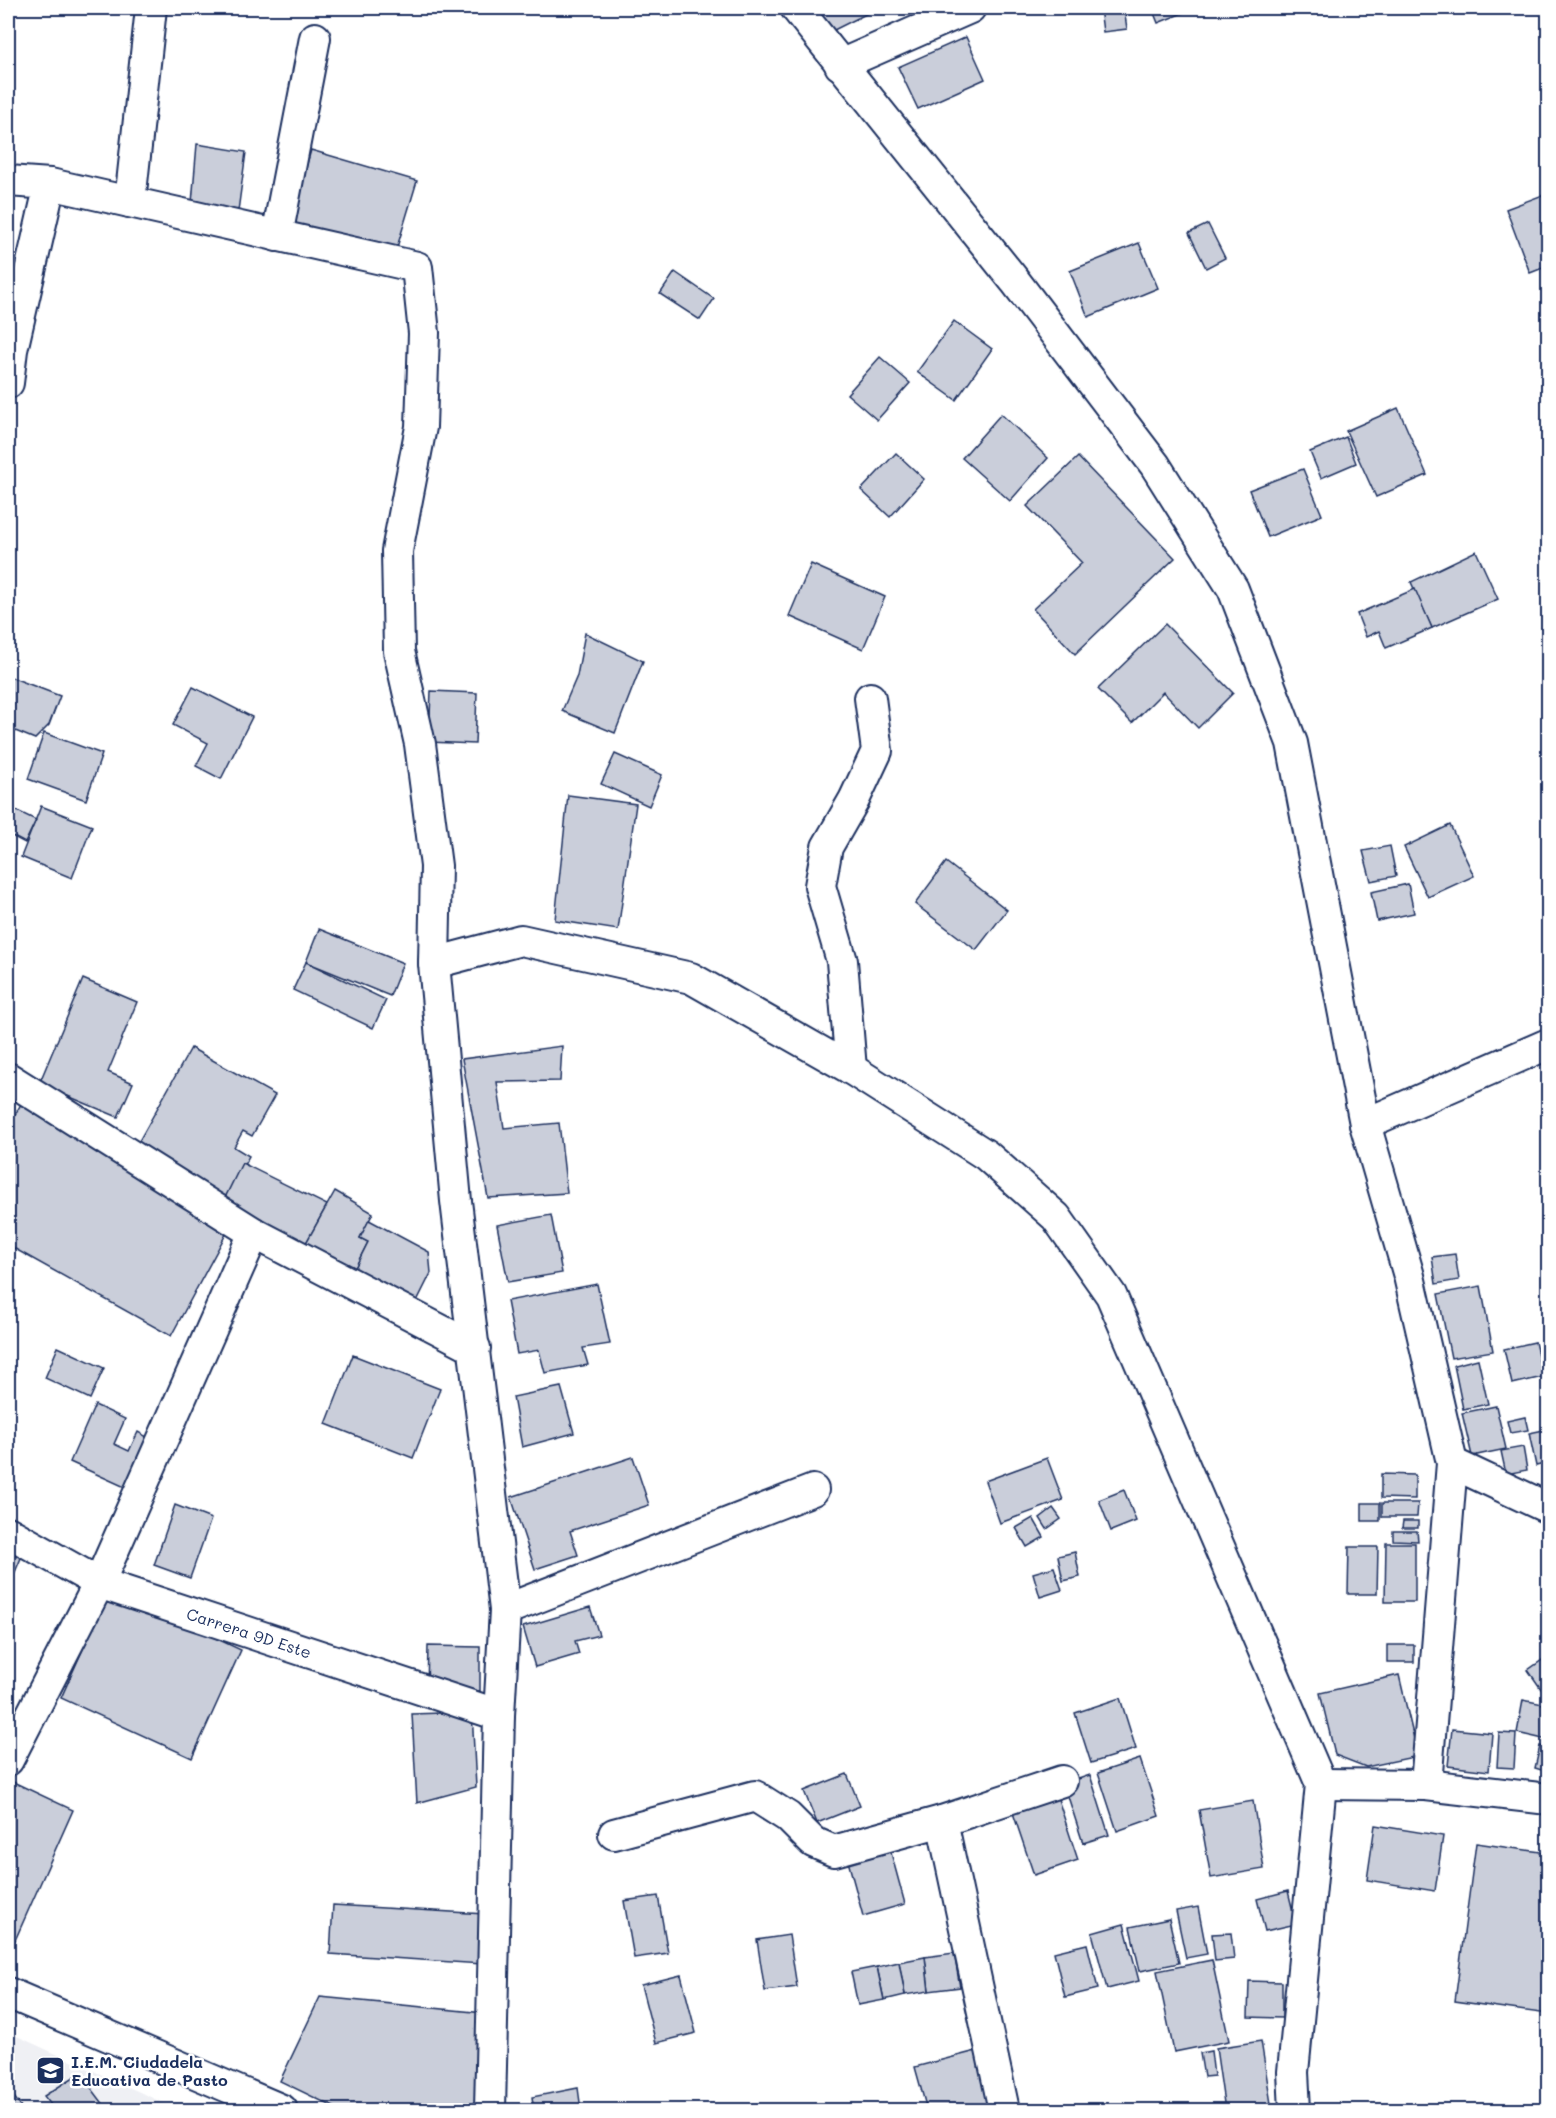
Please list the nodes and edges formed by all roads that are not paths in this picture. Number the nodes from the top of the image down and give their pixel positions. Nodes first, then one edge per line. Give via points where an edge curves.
1 (151, 8) edge
2 (796, 8) edge
3 (970, 8) edge
4 (315, 38) dead end
5 (840, 65) junction
6 (8, 181) edge
7 (50, 184) junction
8 (130, 202) junction
9 (277, 236) junction
10 (8, 383) edge
11 (870, 698) dead end
12 (434, 963) junction
13 (1548, 1044) edge
14 (851, 1069) junction
15 (8, 1078) edge
16 (1365, 1124) junction
17 (254, 1233) junction
18 (475, 1348) junction
19 (1452, 1462) junction
20 (813, 1490) dead end
21 (1548, 1508) edge
22 (8, 1532) edge
23 (99, 1583) junction
24 (505, 1610) junction
25 (499, 1715) junction
26 (8, 1760) edge
27 (1062, 1781) dead end
28 (1321, 1784) junction
29 (1426, 1785) junction
30 (1548, 1799) edge
31 (942, 1821) junction
32 (614, 1834) dead end
33 (8, 1993) edge
34 (282, 2110) edge
35 (490, 2110) edge
36 (1004, 2110) edge
37 (1295, 2110) edge

1 - 8 street
2 - 5 street
3 - 5 street
4 - 9 street
5 - 16 street via 1015,281 1155,465 1233,589 1292,742
6 - 7 street
7 - 8 street
7 - 10 street
8 - 9 street
9 - 12 street via 417,267 424,333 421,427 398,551 399,640 420,744 436,866
11 - 14 street via 878,751 826,848 820,886 842,961
12 - 14 street via 521,940 691,978
12 - 18 street via 456,1201
13 - 16 street
14 - 28 street via 986,1155 1056,1217 1111,1295
15 - 17 street
16 - 19 street via 1409,1276
17 - 18 street
17 - 23 street
18 - 24 street
19 - 21 street
19 - 29 street
20 - 24 street
22 - 23 street, Carrera 9D Este
23 - 25 street, Carrera 9D Este
23 - 26 street
24 - 25 street
25 - 35 street
27 - 31 street
28 - 29 street
28 - 37 street via 1293,2072
29 - 30 street
31 - 32 street via 834,1851 813,1842 788,1817 755,1796
31 - 36 street
33 - 34 street

